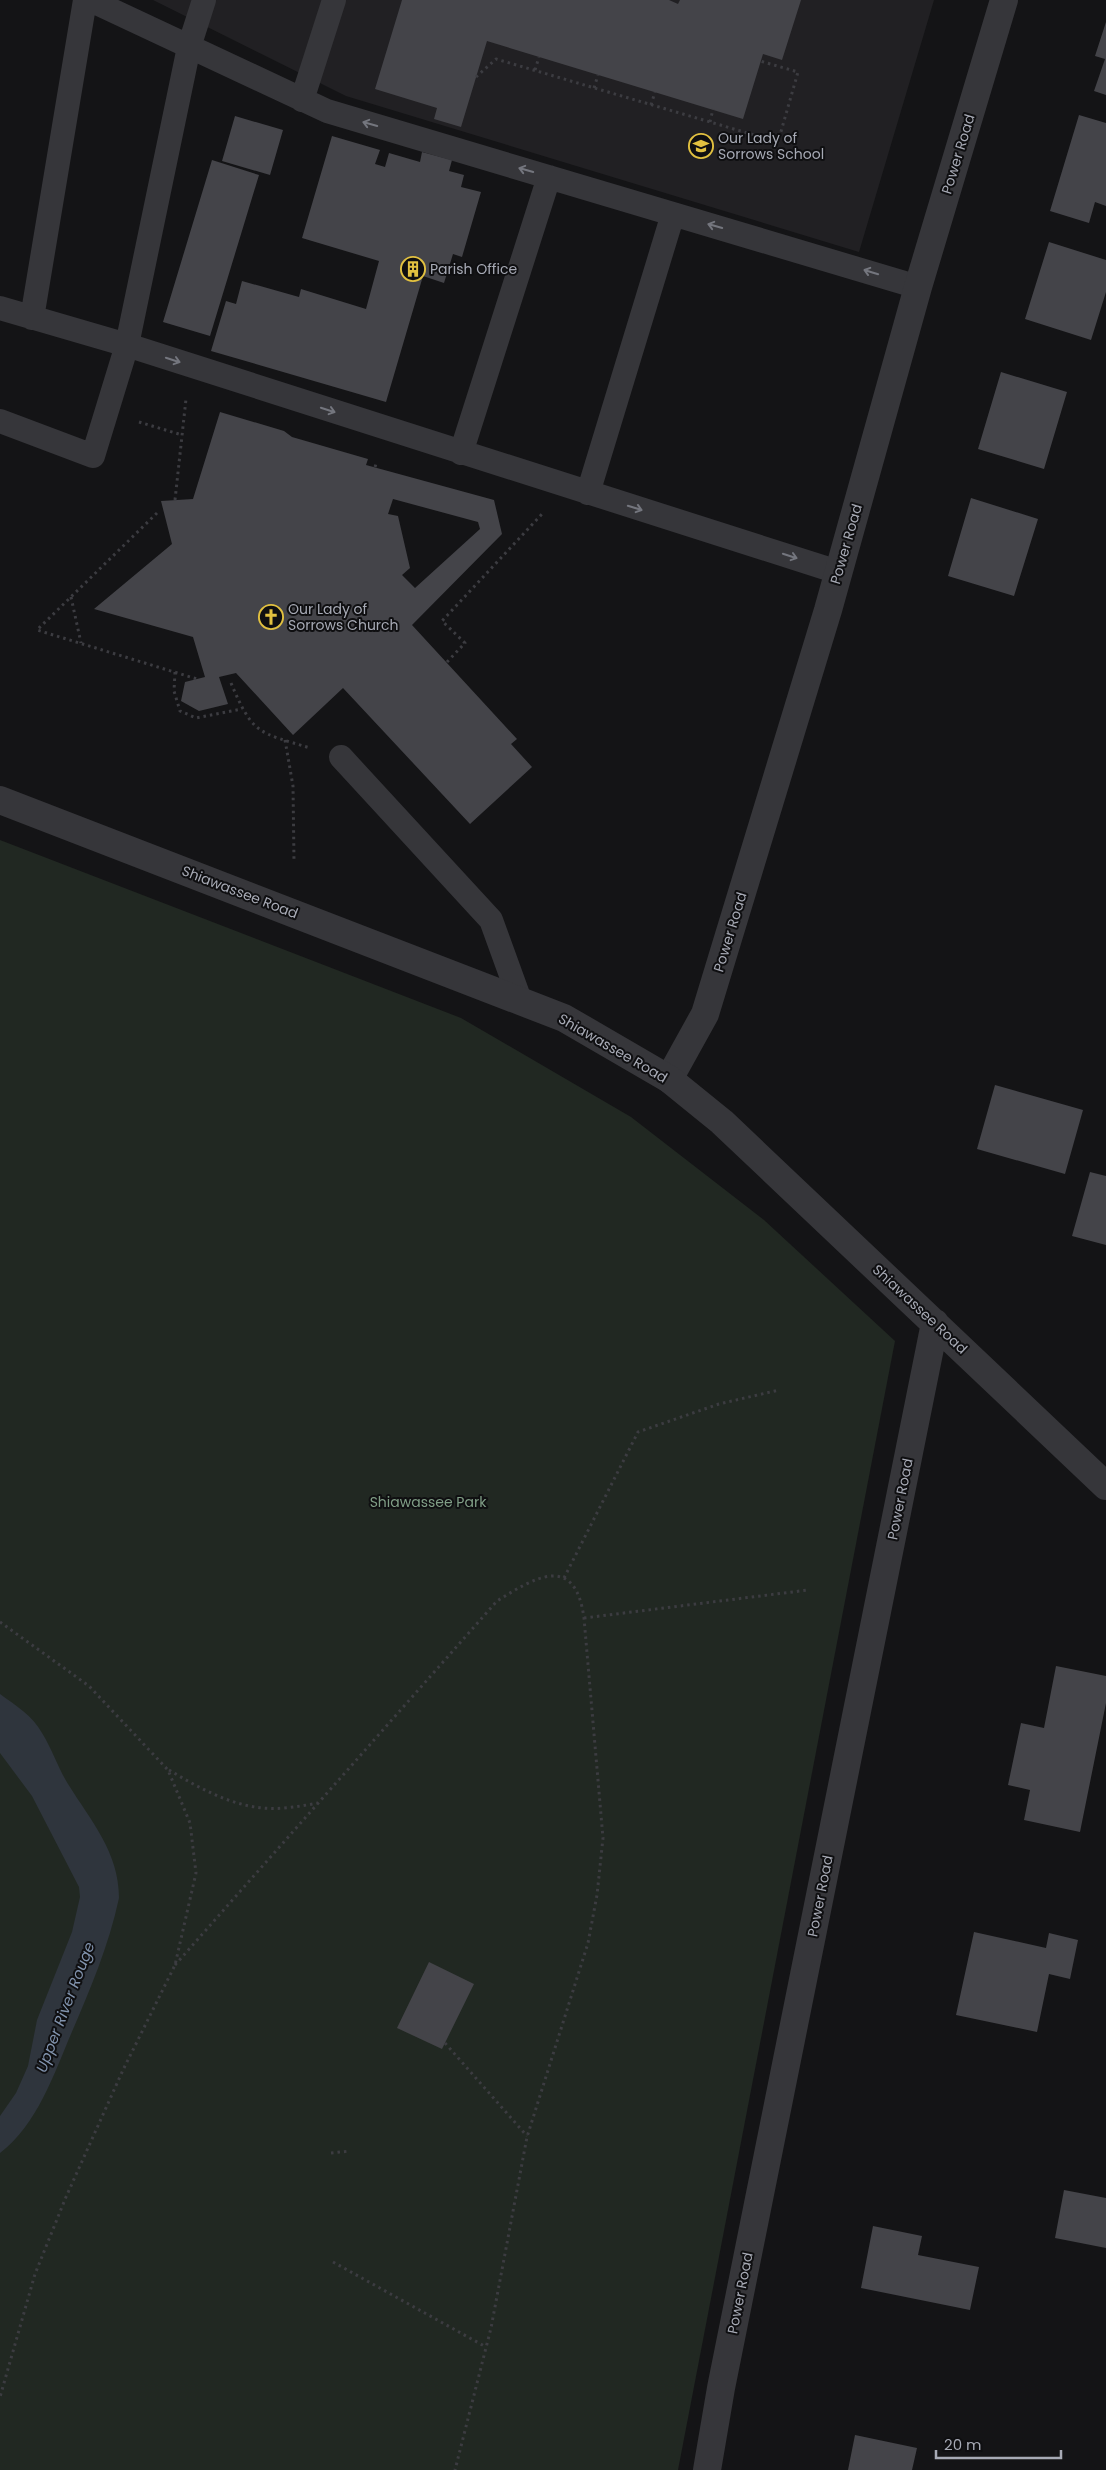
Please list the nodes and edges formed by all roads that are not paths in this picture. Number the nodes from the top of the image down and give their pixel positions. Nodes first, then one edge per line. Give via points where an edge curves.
1 (85, 0) edge
2 (90, 0) edge
3 (204, 0) edge
4 (334, 0) edge
5 (1004, 0) edge
6 (189, 47) junction
7 (302, 100) junction
8 (549, 177) junction
9 (673, 214) junction
10 (918, 287) junction
11 (0, 308) edge
12 (32, 318) junction
13 (127, 345) junction
14 (0, 421) edge
15 (461, 453) junction
16 (588, 493) junction
17 (838, 572) junction
18 (341, 757) road end
19 (0, 800) edge
20 (520, 1000) junction
21 (669, 1080) junction
22 (935, 1323) junction
23 (1106, 1486) edge
24 (707, 2470) edge

1 - 12 lane
2 - 6 lane
3 - 6 lane
4 - 7 lane
5 - 10 street, Power Road
6 - 7 lane
6 - 13 lane
8 -> 7 lane via 327,111
8 - 9 lane
8 - 15 lane
10 -> 9 lane
9 - 16 lane
10 - 17 street, Power Road
11 - 12 lane
12 - 13 lane
13 - 14 lane via 93,456
13 -> 15 lane
15 - 16 lane
16 -> 17 lane
17 - 21 street, Power Road via 705,1014
18 - 20 lane via 491,920
19 - 20 street, Shiawassee Road
20 - 21 street, Shiawassee Road via 564,1018
21 - 22 street, Shiawassee Road via 722,1122
22 - 23 street, Shiawassee Road
22 - 24 street, Power Road

